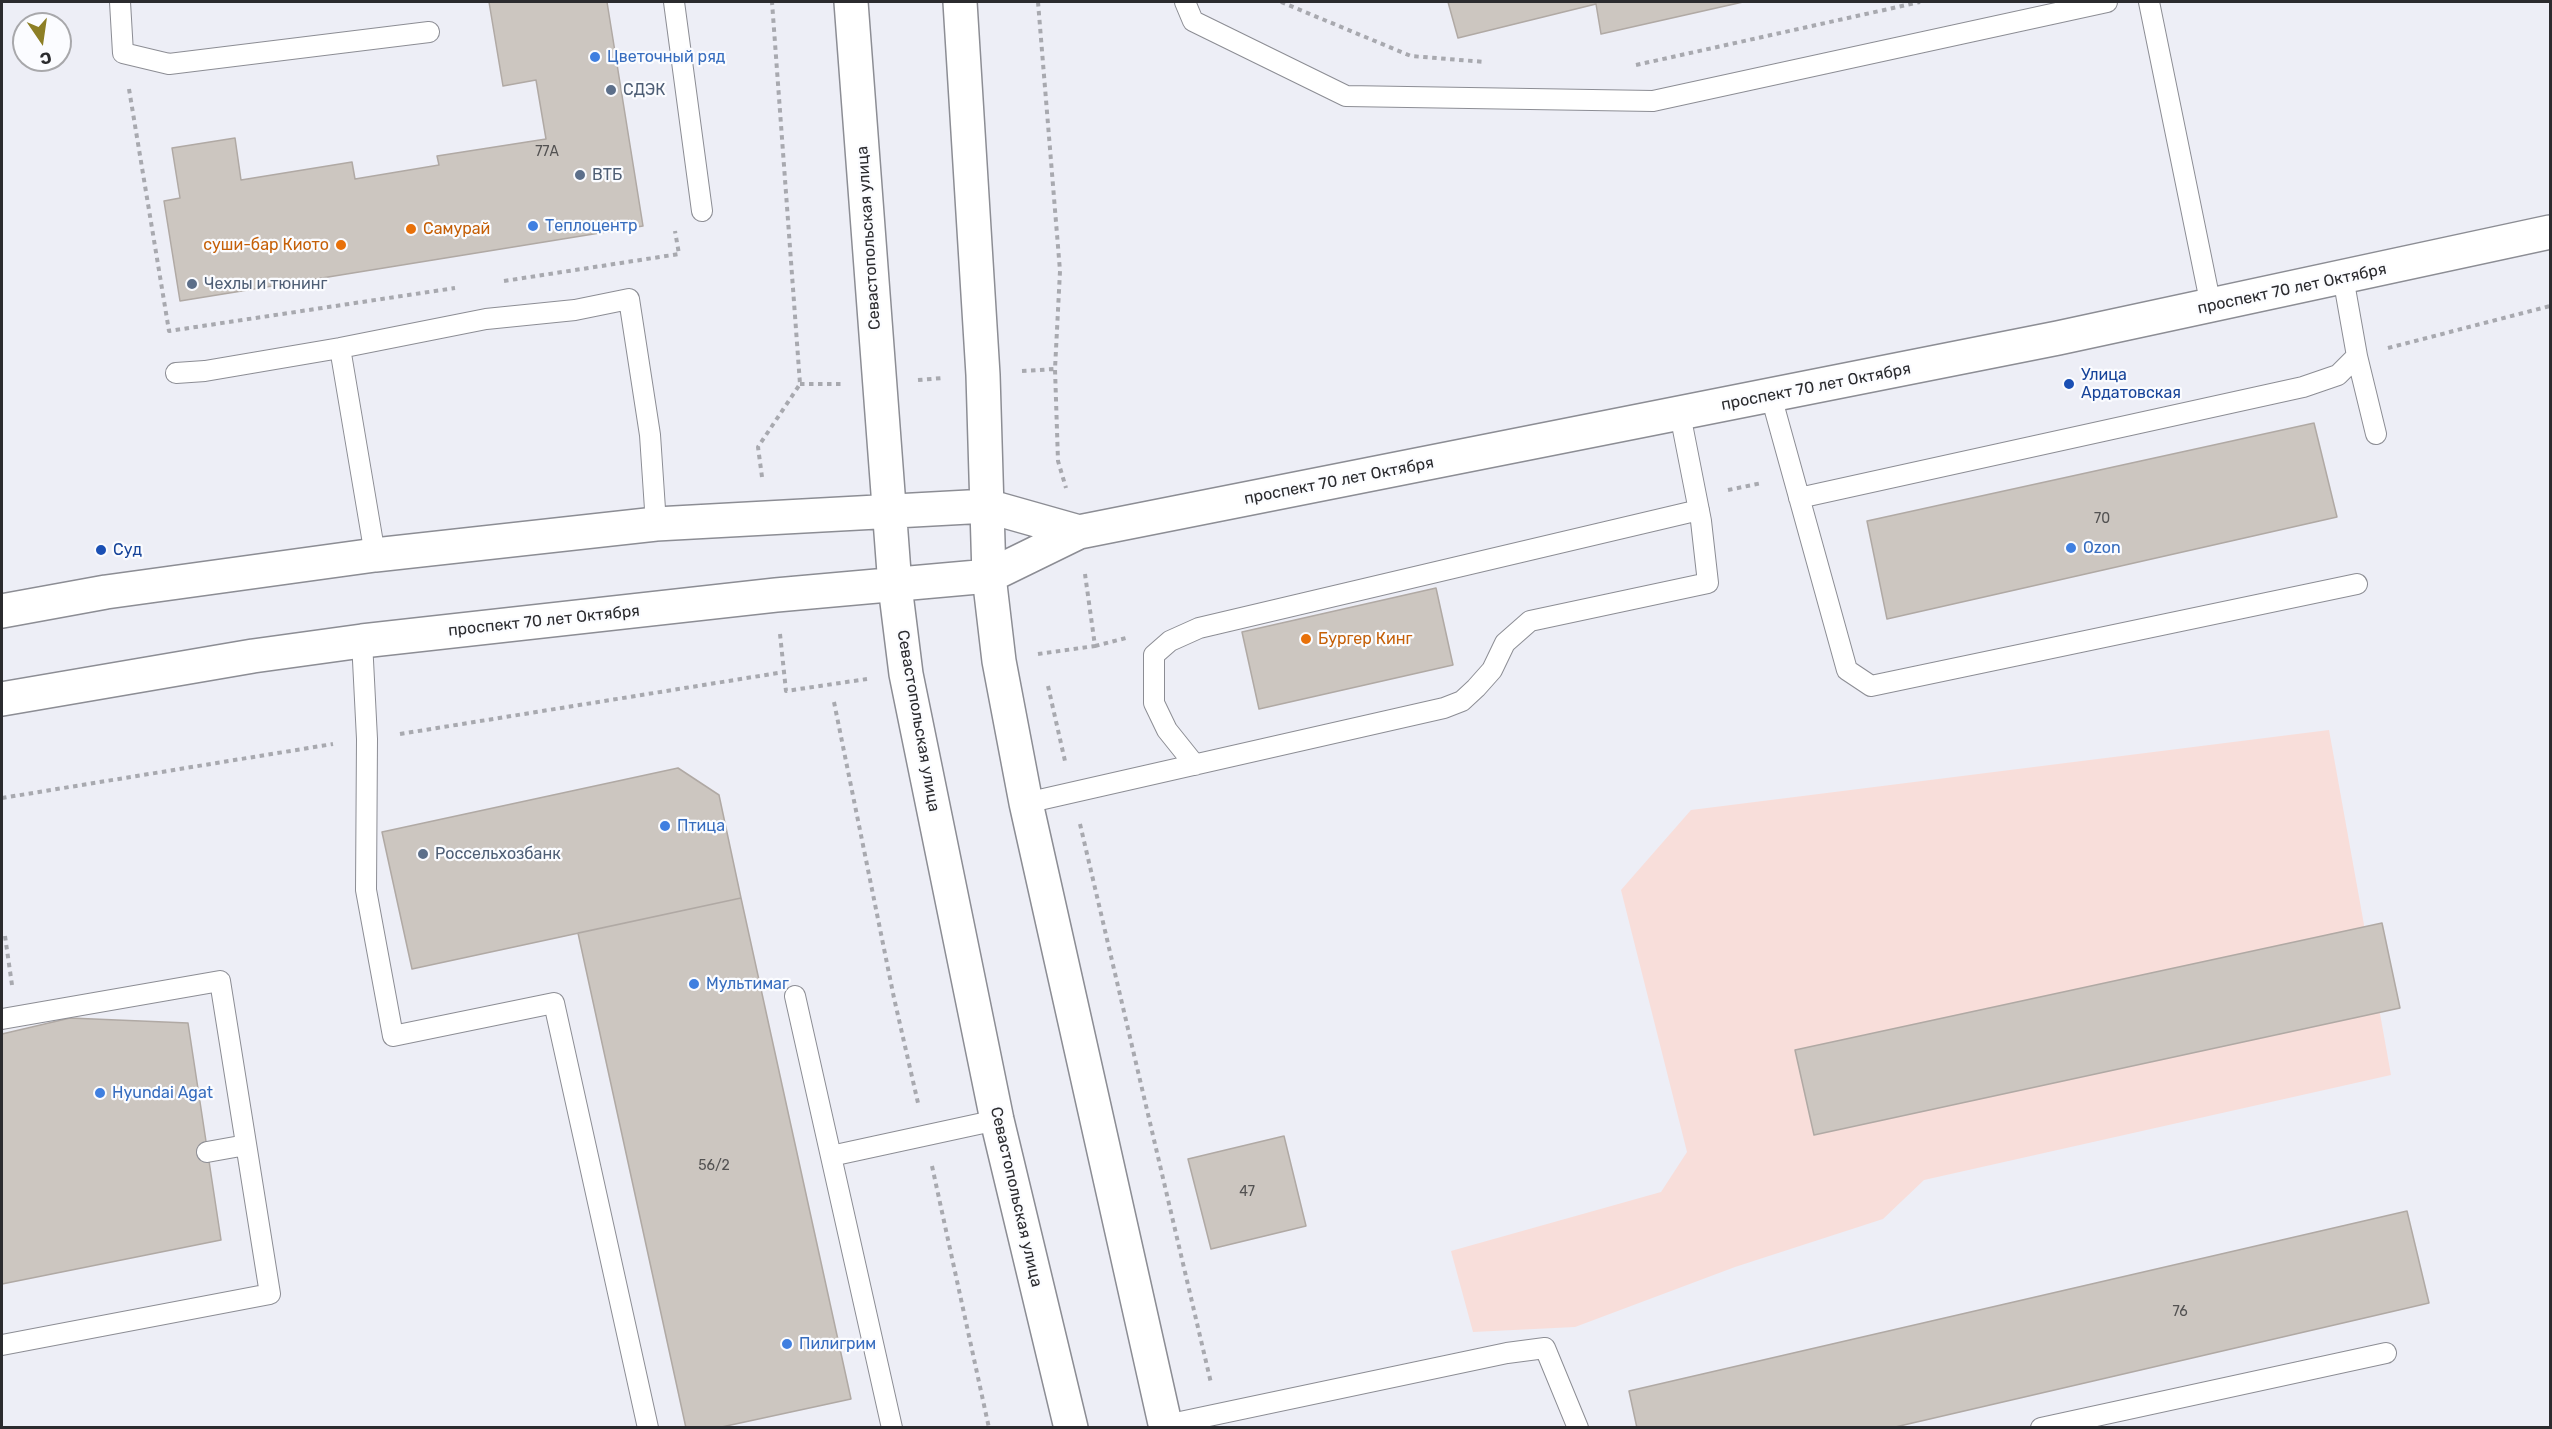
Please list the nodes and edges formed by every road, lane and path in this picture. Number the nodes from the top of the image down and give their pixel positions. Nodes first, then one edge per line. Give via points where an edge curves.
1 (120, 2) edge
2 (674, 2) edge
3 (772, 2) edge
4 (852, 2) edge
5 (960, 2) edge
6 (1038, 2) edge
7 (1185, 2) edge
8 (1281, 2) edge
9 (1920, 2) edge
10 (2108, 2) edge
11 (2149, 2) edge
12 (429, 32) dead end
13 (123, 53) junction
14 (1491, 62) dead end
15 (1630, 66) dead end
16 (702, 211) dead end
17 (674, 220) dead end
18 (2550, 232) edge
19 (2343, 278) junction
20 (501, 281) dead end
21 (465, 286) dead end
22 (2211, 306) junction
23 (340, 348) junction
24 (2357, 356) junction
25 (1055, 369) junction
26 (176, 373) dead end
27 (983, 375) junction
28 (800, 384) junction
29 (880, 384) junction
30 (1771, 396) junction
31 (1680, 414) junction
32 (2376, 434) dead end
33 (1799, 498) junction
34 (987, 506) junction
35 (891, 510) junction
36 (1699, 510) junction
37 (769, 519) junction
38 (656, 524) junction
39 (1079, 532) junction
40 (375, 555) junction
41 (989, 576) junction
42 (2357, 584) dead end
43 (896, 585) junction
44 (776, 595) junction
45 (2, 611) edge
46 (362, 641) junction
47 (1040, 654) junction
48 (999, 661) junction
49 (1043, 665) dead end
50 (906, 674) junction
51 (1046, 677) dead end
52 (2, 699) edge
53 (834, 702) dead end
54 (1195, 765) junction
55 (1073, 792) junction
56 (1026, 803) junction
57 (795, 996) dead end
58 (2, 1019) edge
59 (997, 1120) junction
60 (925, 1134) junction
61 (246, 1145) junction
62 (207, 1152) dead end
63 (831, 1156) junction
64 (2, 1345) edge
65 (2385, 1353) dead end
66 (1218, 1414) junction
67 (1162, 1427) edge
68 (648, 1428) edge
69 (892, 1428) edge
70 (989, 1428) edge
71 (1071, 1428) edge
72 (1578, 1428) edge
73 (2042, 1428) edge

1 - 13 lane
2 - 16 lane
3 - 28 path
4 - 29 street, Севастопольская улица
5 - 27 street
6 - 25 path via 1060,271
7 - 10 lane via 1193,21 1346,96 1653,101
8 - 14 path via 1411,56
9 - 15 path
11 - 22 lane
12 - 13 lane via 169,64
13 - 21 path via 169,331
17 - 20 path via 679,254
18 - 19 street, проспект 70 лет Октября
19 - 22 street, проспект 70 лет Октября
19 - 24 lane
22 - 30 street, проспект 70 лет Октября
23 - 26 lane
23 - 38 lane via 486,320 575,310 629,299 650,435
23 - 40 lane
24 - 32 lane
24 - 33 lane via 2338,375 2303,387
25 - 27 path
25 - 39 path via 1058,461
27 - 29 path
27 - 34 street
28 - 29 path
28 - 37 path via 758,447
29 - 35 street, Севастопольская улица
30 - 31 street, проспект 70 лет Октября
30 - 33 lane
31 - 36 lane
31 - 39 street, проспект 70 лет Октября
33 - 42 lane via 1847,670 1871,686
34 - 35 street, проспект 70 лет Октября
34 - 39 street, проспект 70 лет Октября
34 - 41 street
35 - 37 street, проспект 70 лет Октября
35 - 43 street, Севастопольская улица
36 - 54 lane via 1708,583 1530,621 1505,643 1492,670 1476,688 1462,701 1444,708
36 - 54 lane via 1199,628 1170,641 1154,655 1154,704 1167,730
37 - 38 street, проспект 70 лет Октября
38 - 40 street, проспект 70 лет Октября
39 - 41 street, проспект 70 лет Октября
39 - 47 path via 1095,645
40 - 45 street, проспект 70 лет Октября via 106,592
41 - 43 street, проспект 70 лет Октября
41 - 48 street
43 - 44 street, проспект 70 лет Октября
43 - 50 street, Севастопольская улица
44 - 46 street, проспект 70 лет Октября
44 - 50 path via 786,691
46 - 52 street, проспект 70 лет Октября
46 - 68 lane via 367,739 366,890 393,1036 554,1003
47 - 48 path
47 - 49 path
48 - 56 street
50 - 59 street, Севастопольская улица
51 - 55 path
53 - 60 path
54 - 55 lane
55 - 56 lane
55 - 66 path
56 - 67 street
57 - 63 lane
58 - 61 lane via 219,981
59 - 60 lane
59 - 71 street, Севастопольская улица
60 - 63 lane
60 - 70 path
61 - 62 lane
61 - 64 lane via 270,1293
63 - 69 lane
65 - 73 lane
66 - 67 lane
66 - 72 lane via 1545,1348

